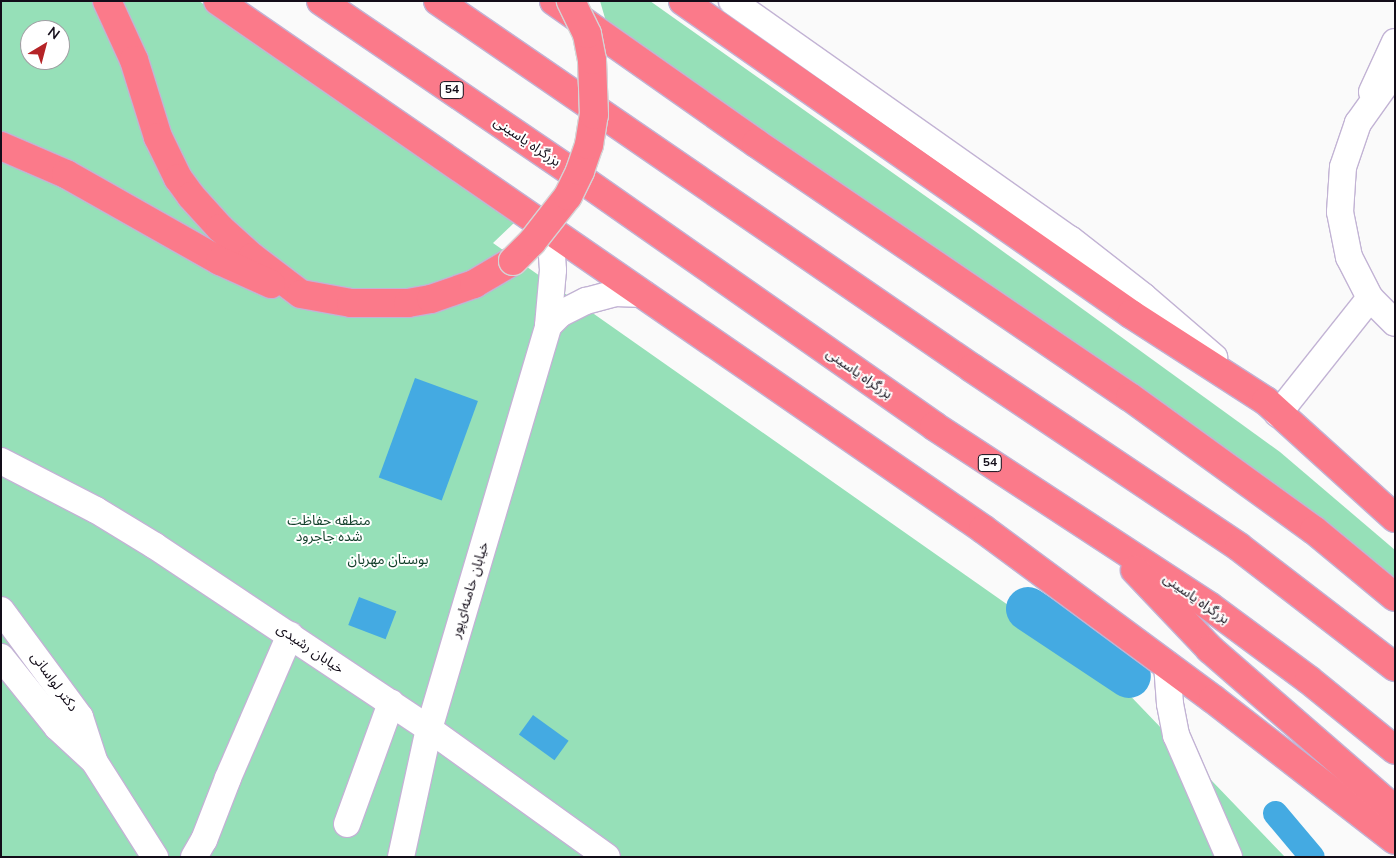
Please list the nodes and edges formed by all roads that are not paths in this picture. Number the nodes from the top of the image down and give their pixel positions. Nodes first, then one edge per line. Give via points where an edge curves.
1 (107, 1) edge
2 (218, 1) edge
3 (321, 1) edge
4 (438, 1) edge
5 (554, 1) edge
6 (571, 1) edge
7 (683, 1) edge
8 (732, 1) edge
9 (1395, 42) edge
10 (1395, 76) edge
11 (1358, 124) junction
12 (1, 146) edge
13 (550, 229) junction
14 (301, 294) junction
15 (644, 294) junction
16 (1370, 298) junction
17 (1395, 323) edge
18 (548, 326) junction
19 (1272, 407) junction
20 (1, 461) edge
21 (1395, 518) edge
22 (1102, 535) junction
23 (1395, 596) edge
24 (1, 610) edge
25 (290, 635) junction
26 (1, 657) edge
27 (1168, 664) junction
28 (1395, 667) edge
29 (391, 703) junction
30 (429, 729) junction
31 (1395, 750) edge
32 (94, 761) junction
33 (1395, 810) edge
34 (347, 824) dead end
35 (1395, 840) edge
36 (155, 857) edge
37 (194, 857) edge
38 (400, 857) edge
39 (607, 857) edge
40 (1228, 857) edge

1 - 14 highway via 134,60 158,137 178,178 225,233
2 - 13 highway
3 - 22 highway, بزرگراه یاسینی / 54 via 934,426
4 - 28 highway via 1231,542
5 - 23 highway via 756,143 1130,397 1314,530
6 - 14 highway, bridge via 586,34 592,60 594,115 589,145 568,196 532,242 513,261 474,284 431,299 408,303 351,303
7 - 19 highway via 1123,308
8 - 19 street via 1070,239 1143,296
9 - 11 street
10 - 11 street
11 - 16 street via 1343,167 1340,212 1349,257
12 - 14 highway via 66,174 248,275
13 - 15 highway
13 - 18 street, خیابان خامنه‌ای‌پور via 554,270
15 - 18 street via 615,294 586,301 560,314
15 - 27 highway via 943,501
16 - 17 street
16 - 19 street
18 - 30 street, خیابان خامنه‌ای‌پور
19 - 21 highway
20 - 25 street, خیابان رشیدی via 104,514
22 - 31 highway, بزرگراه یاسینی / 54 via 1240,629
22 - 33 highway via 1210,649
24 - 32 street, دکتر لواسانی via 80,717
25 - 29 street, خیابان رشیدی
25 - 37 street
26 - 32 street, دکتر لواسانی via 57,727
27 - 35 highway
27 - 40 street via 1176,735
29 - 30 street, خیابان رشیدی
29 - 34 street
30 - 38 street, خیابان خامنه‌ای‌پور
30 - 39 street, خیابان رشیدی
32 - 36 street, دکتر لواسانی

